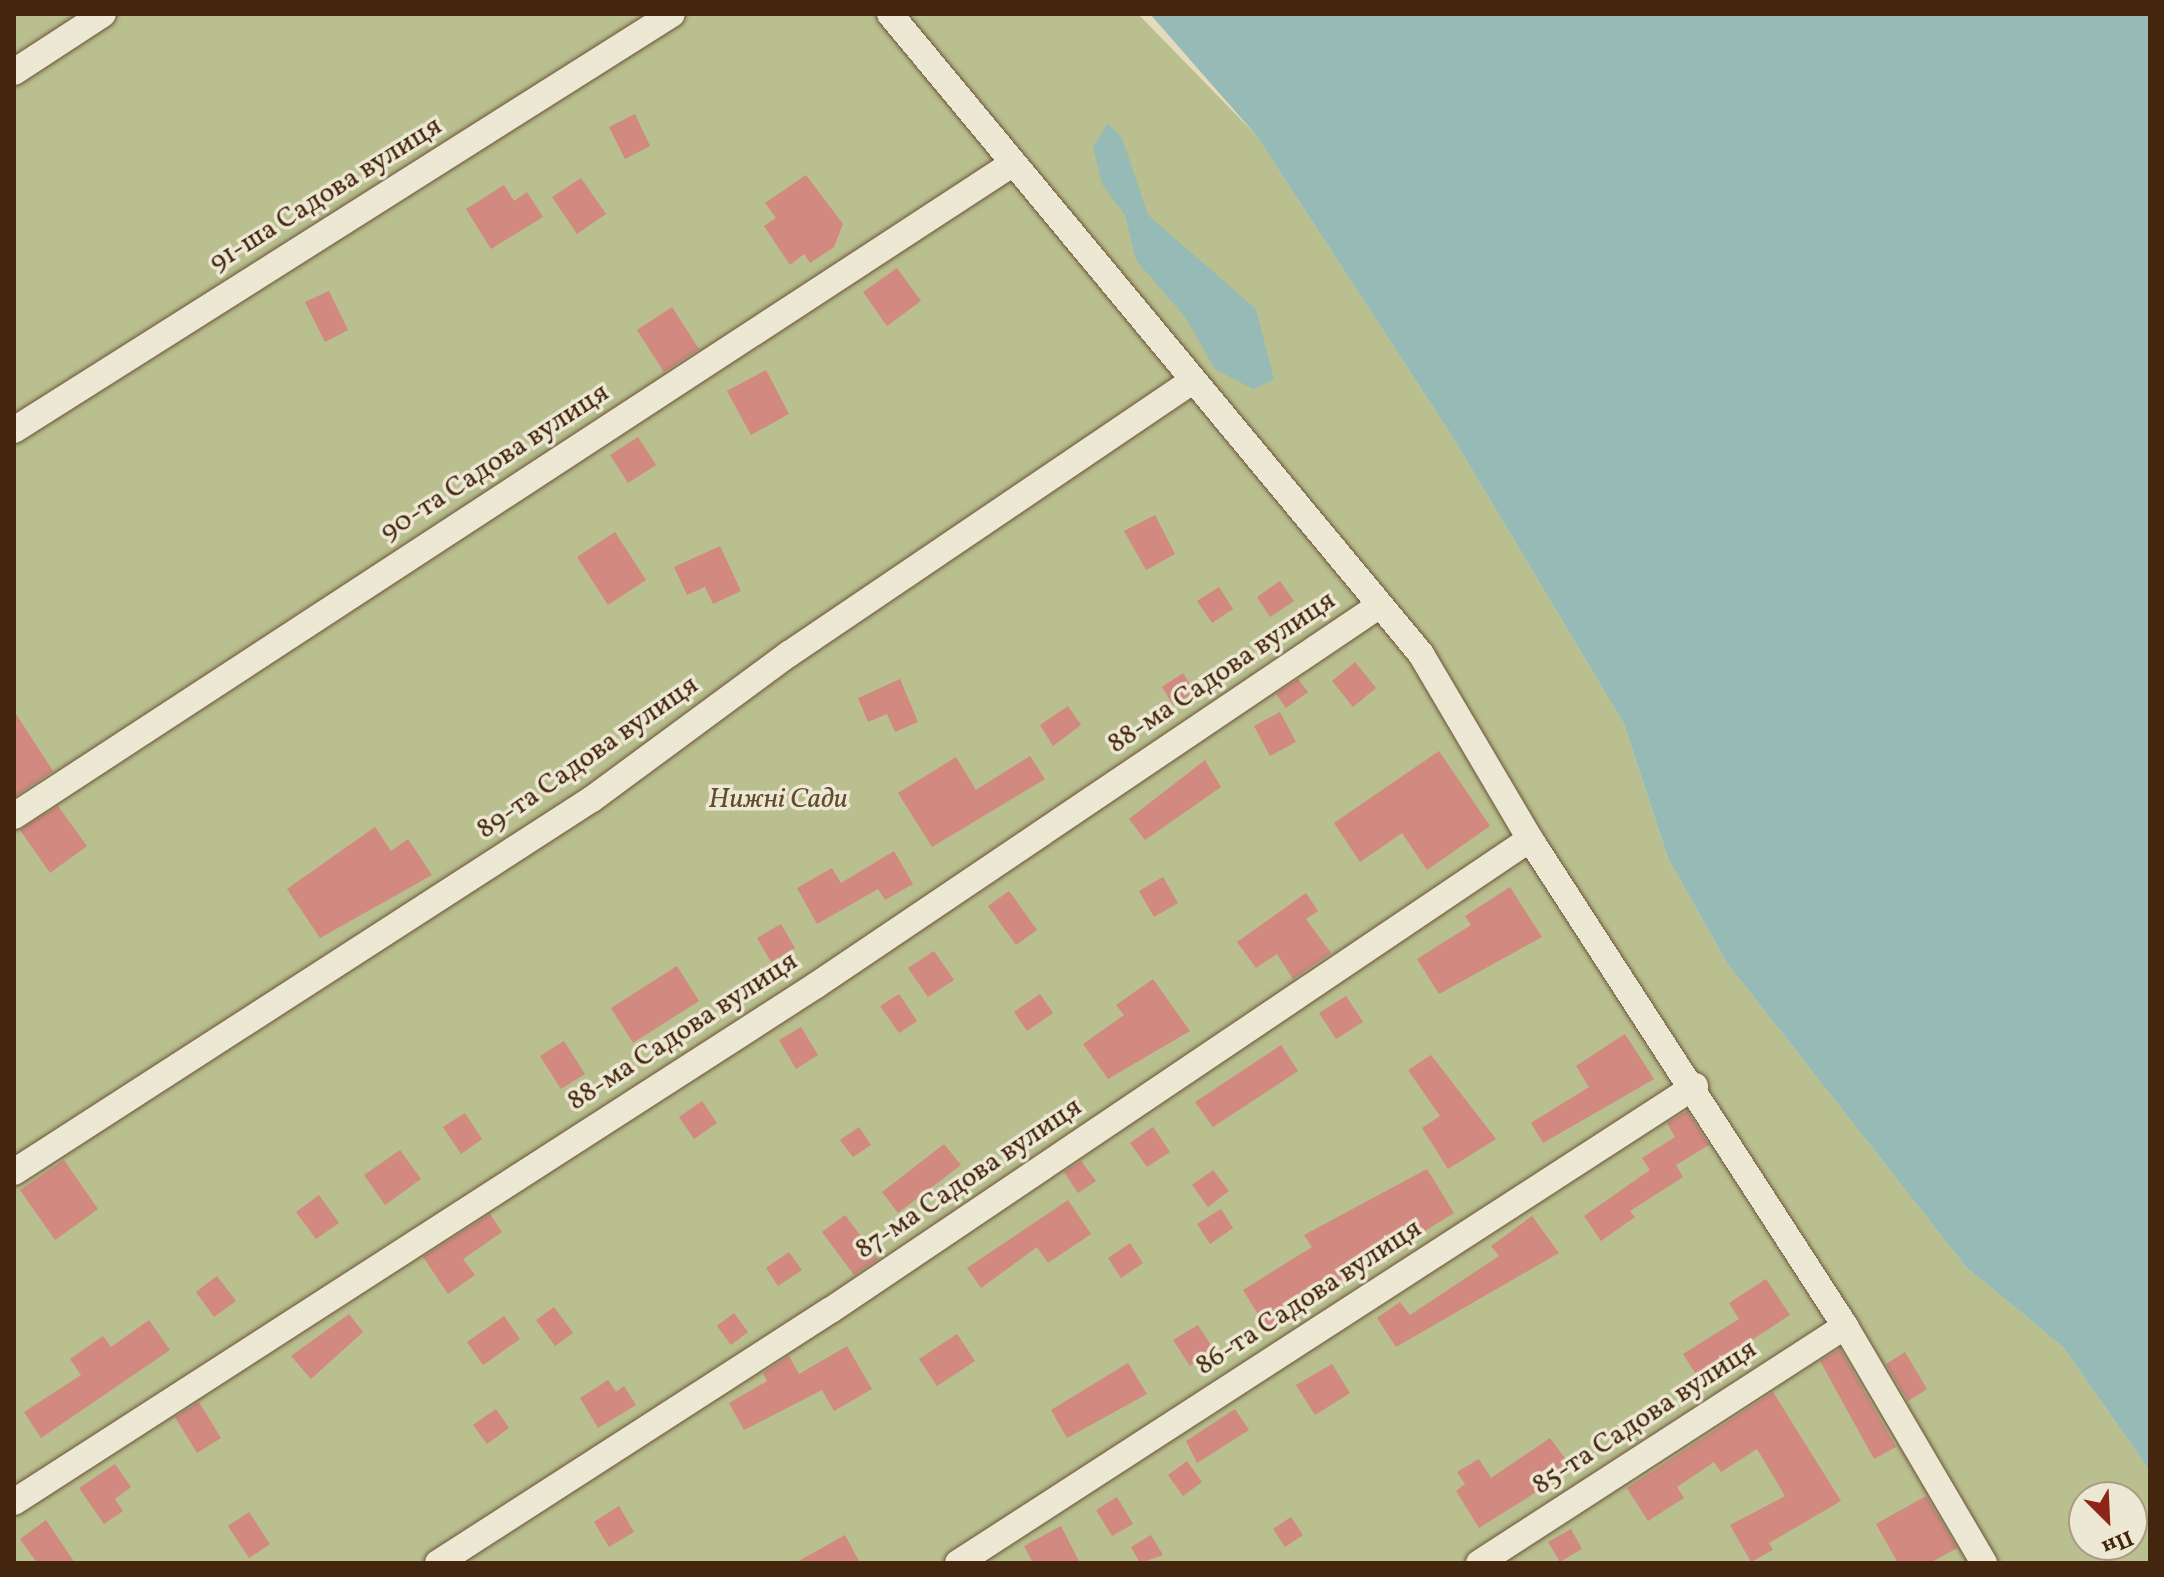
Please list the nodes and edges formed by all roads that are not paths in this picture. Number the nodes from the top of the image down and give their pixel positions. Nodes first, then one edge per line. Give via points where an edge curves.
1 (103, 14) edge
2 (672, 14) edge
3 (890, 14) edge
4 (14, 72) edge
5 (1012, 164) junction
6 (1190, 383) junction
7 (14, 430) edge
8 (1380, 605) junction
9 (14, 816) edge
10 (1530, 839) junction
11 (1695, 1086) junction
12 (14, 1172) edge
13 (1845, 1326) junction
14 (14, 1502) edge
15 (438, 1563) edge
16 (958, 1563) edge
17 (1479, 1563) edge
18 (1984, 1563) edge

1 - 4 street
2 - 7 street, 91-ша Садова вулиця
3 - 5 street
5 - 6 street
5 - 9 street, 90-та Садова вулиця
6 - 8 street via 1242,431
6 - 12 street, 89-та Садова вулиця via 789,654 592,799
8 - 10 street via 1461,715
8 - 14 street, 88-ма Садова вулиця via 815,986
10 - 11 street
10 - 15 street, 87-ма Садова вулиця via 831,1310
11 - 13 street
11 - 16 street, 86-та Садова вулиця
13 - 17 street, 85-та Садова вулиця
13 - 18 street

